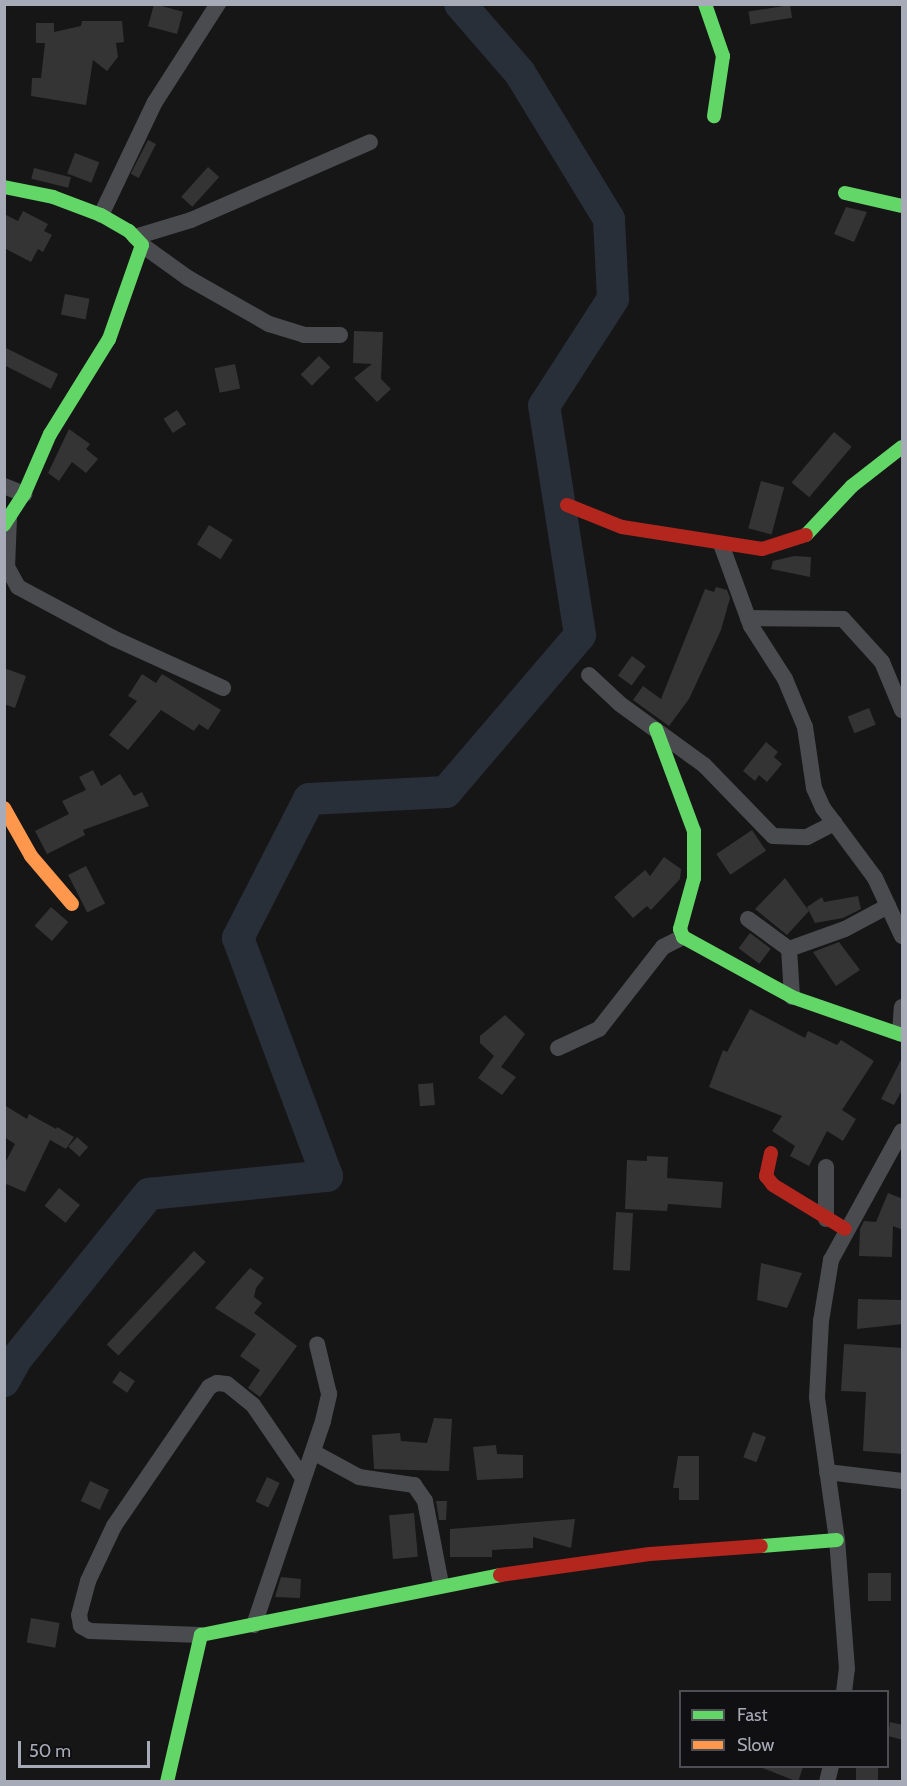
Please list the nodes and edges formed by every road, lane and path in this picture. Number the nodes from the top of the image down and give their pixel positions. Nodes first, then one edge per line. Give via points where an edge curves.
1 (218, 4) edge
2 (705, 4) edge
3 (714, 116) dead end
4 (370, 142) dead end
5 (4, 187) edge
6 (845, 193) dead end
7 (903, 206) edge
8 (101, 215) junction
9 (138, 241) junction
10 (340, 335) dead end
11 (903, 447) edge
12 (4, 486) edge
13 (24, 494) junction
14 (567, 505) dead end
15 (7, 521) edge
16 (722, 544) junction
17 (748, 618) junction
18 (589, 675) dead end
19 (223, 688) dead end
20 (903, 710) edge
21 (656, 729) junction
22 (4, 808) edge
23 (835, 824) junction
24 (72, 904) dead end
25 (888, 906) junction
26 (748, 919) dead end
27 (903, 936) edge
28 (683, 937) junction
29 (789, 949) junction
30 (792, 997) junction
31 (903, 1007) edge
32 (901, 1034) edge
33 (558, 1048) dead end
34 (903, 1131) edge
35 (771, 1153) dead end
36 (826, 1167) dead end
37 (826, 1219) junction
38 (845, 1229) junction
39 (317, 1344) dead end
40 (313, 1452) junction
41 (827, 1472) junction
42 (303, 1478) junction
43 (903, 1481) edge
44 (837, 1540) junction
45 (441, 1584) junction
46 (254, 1625) junction
47 (201, 1635) junction
48 (844, 1690) edge
49 (167, 1782) edge

1 - 8 street via 155,102
2 - 3 street via 723,57
4 - 9 street
5 - 8 street via 53,197
6 - 7 street
8 - 9 street
9 - 10 street via 188,278 269,324 304,334
9 - 13 street via 140,260 109,339 50,434
11 - 16 street via 852,486 825,520 798,539 762,549
12 - 13 street
13 - 15 street
14 - 16 street via 622,527
15 - 19 street via 7,567 18,587 113,638
16 - 17 street
17 - 20 street via 843,619 866,639 882,662
17 - 23 street via 785,679 805,726 814,788
18 - 21 street
21 - 23 street via 704,765 773,836 807,837
21 - 28 street via 694,831 694,878 680,929
22 - 24 street via 31,856
23 - 25 street via 875,878
25 - 27 street
25 - 29 street via 845,929
26 - 29 street
28 - 30 street
28 - 33 street via 663,947 598,1029
29 - 30 street
30 - 32 street
31 - 32 street
34 - 38 street
35 - 37 street via 766,1176 773,1185
36 - 37 street
37 - 38 street
38 - 41 street via 831,1260 821,1321 818,1397
39 - 40 street via 329,1395
40 - 42 street
40 - 45 street via 359,1477 414,1485 425,1501
41 - 43 street
41 - 44 street
42 - 46 street
42 - 47 street via 253,1405 227,1384 217,1383 209,1387 114,1526 88,1581 79,1615 81,1626 90,1631
44 - 45 street via 651,1554
44 - 48 street via 847,1669
45 - 46 street
46 - 47 street
47 - 49 street

